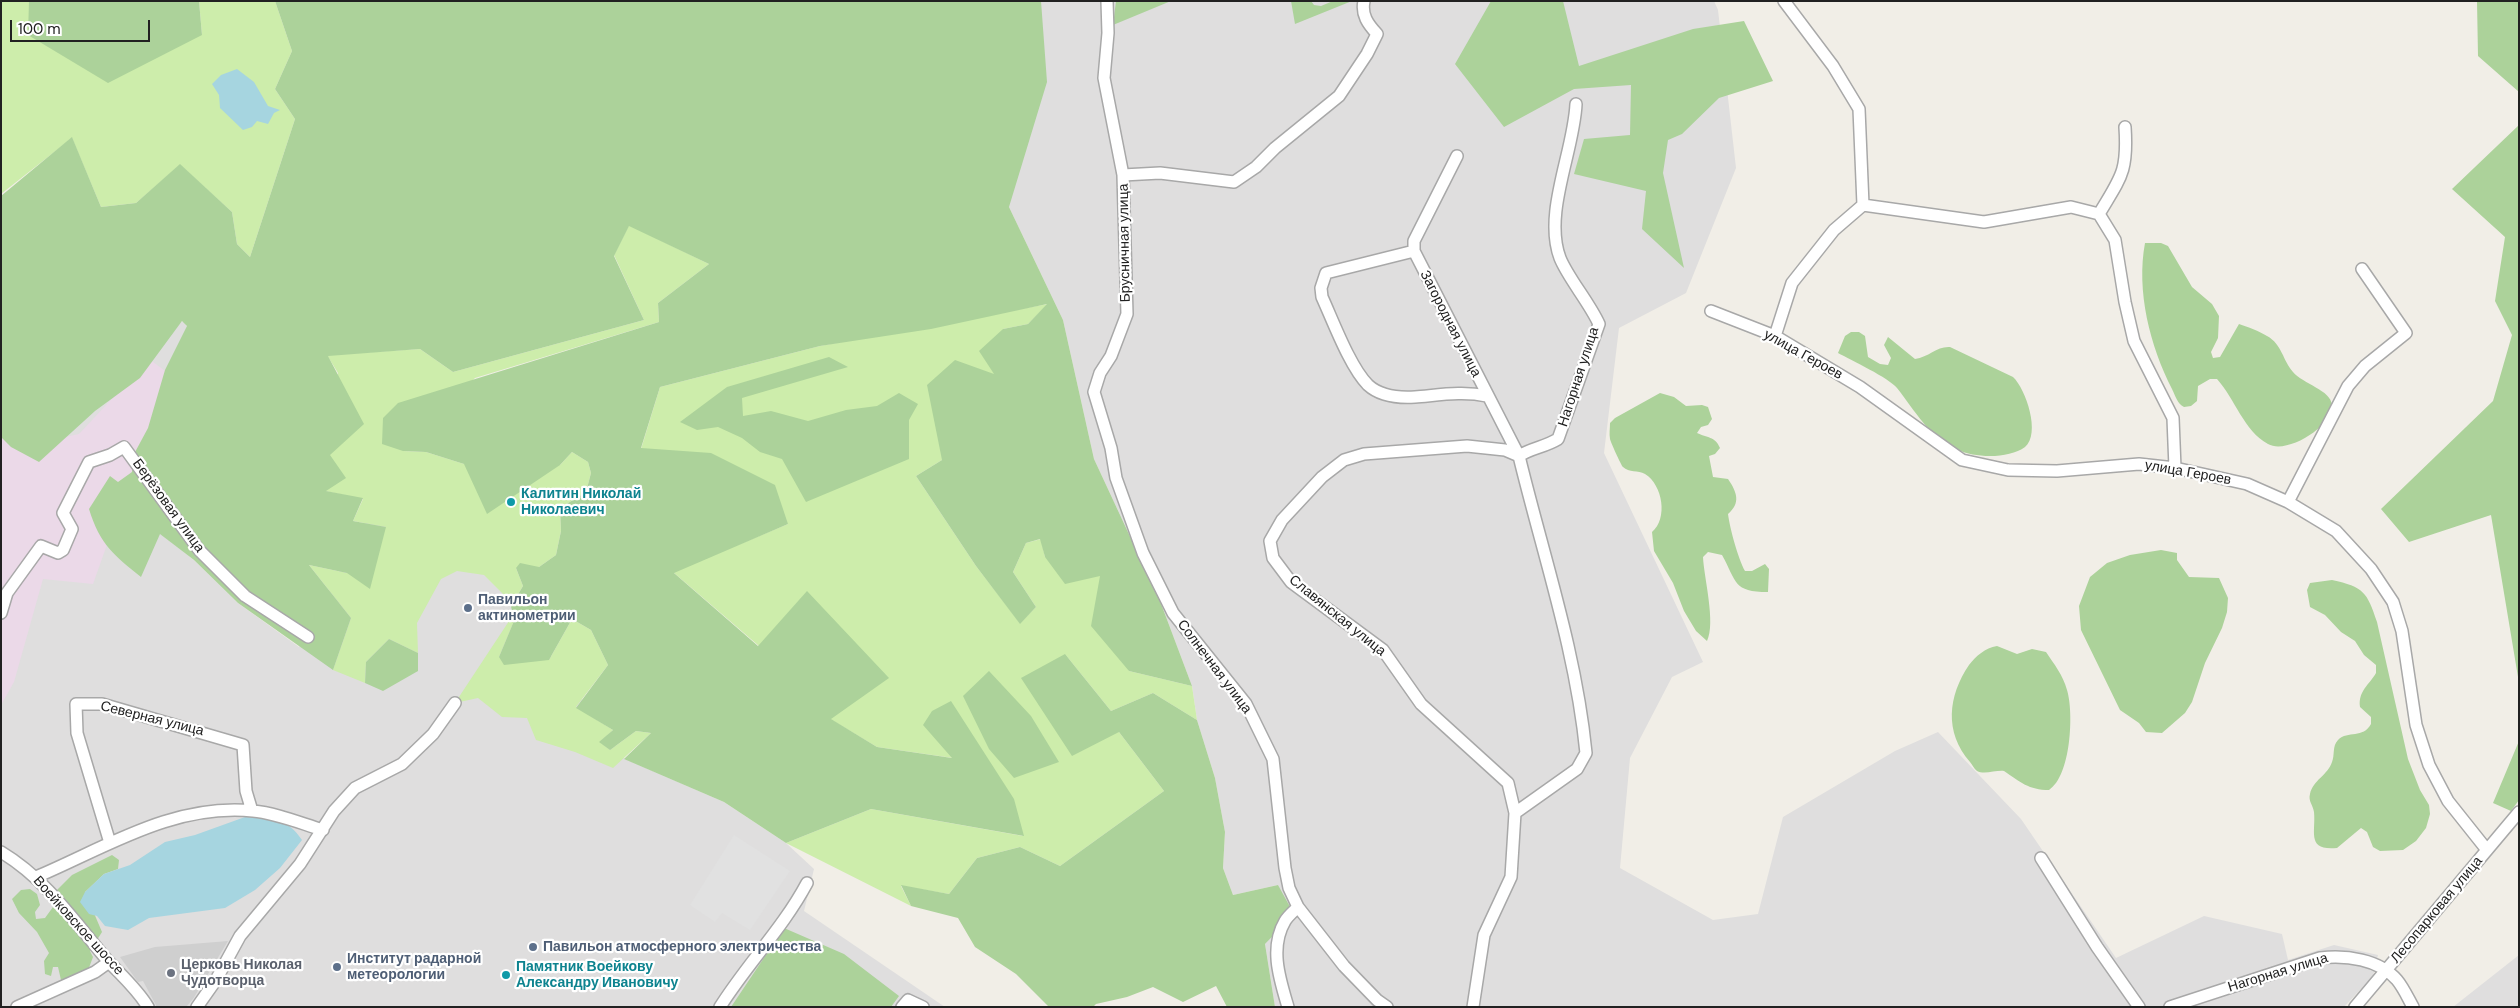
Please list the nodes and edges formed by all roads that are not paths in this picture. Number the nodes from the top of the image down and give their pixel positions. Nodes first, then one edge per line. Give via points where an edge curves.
1 (1107, 1) edge
2 (1364, 1) edge
3 (1784, 1) edge
4 (1576, 104) dead end
5 (2126, 127) dead end
6 (1457, 156) dead end
7 (1123, 175) junction
8 (1863, 205) junction
9 (2099, 214) junction
10 (1414, 251) junction
11 (2362, 269) dead end
12 (1711, 311) dead end
13 (1775, 336) junction
14 (1488, 396) junction
15 (1111, 448) joint
16 (1519, 456) junction
17 (2175, 468) junction
18 (2288, 502) junction
19 (1, 613) edge
20 (308, 638) dead end
21 (455, 703) dead end
22 (252, 810) junction
23 (2519, 812) edge
24 (1515, 814) junction
25 (323, 830) junction
26 (110, 843) junction
27 (2487, 850) junction
28 (1, 852) edge
29 (2041, 858) dead end
30 (36, 877) junction
31 (807, 883) dead end
32 (1298, 907) junction
33 (109, 962) junction
34 (2387, 970) junction
35 (17, 1007) edge
36 (148, 1007) edge
37 (197, 1007) edge
38 (720, 1007) edge
39 (902, 1007) edge
40 (923, 1007) edge
41 (1288, 1007) edge
42 (1387, 1007) edge
43 (1473, 1007) edge
44 (2139, 1007) edge
45 (2170, 1007) edge
46 (2355, 1007) edge
47 (2413, 1007) edge

1 - 7 street via 1104,78
2 - 7 street, Брусничная улица via 1367,24 1377,34 1367,54 1339,96 1256,167 1234,182 1160,174
3 - 8 street via 1833,66 1859,109
4 - 16 street, Нагорная улица via 1575,126 1557,207 1556,232 1560,258 1599,324 1558,439
5 - 9 street via 2127,156 2123,175
6 - 10 street via 1414,241
7 - 15 street, Брусничная улица via 1127,314 1094,392
8 - 9 street via 1984,222 2071,208
8 - 13 street via 1834,230 1792,283
9 - 17 street via 2115,240 2134,340 2173,418
10 - 14 street, Загородная улица
10 - 14 street, Загородная улица via 1326,273 1322,297 1358,370 1369,386 1400,398 1470,392
11 - 18 street via 2406,333 2365,366 2348,386
12 - 13 street, улица Героев
13 - 17 street, улица Героев via 1860,387 1962,460 2008,470 2057,471 2139,464
14 - 16 street, Загородная улица
15 - 32 street, Солнечная улица via 1116,478 1143,553 1173,613 1246,704 1273,759 1285,868 1289,888
16 - 24 street, Загородная улица via 1539,542 1569,642 1586,753 1577,769
16 - 24 street, Славянская улица via 1504,450 1480,448 1395,451 1344,460 1322,477 1282,520 1270,541 1273,558 1291,582 1383,650 1421,704 1508,784
17 - 18 street, улица Героев via 2247,484
18 - 27 street, улица Героев via 2336,531 2371,569 2393,602 2402,631 2416,725 2429,765 2448,800
19 - 20 street, Берёзовая улица via 6,593 41,546 58,552 63,550 72,529 63,513 88,462 110,456 124,447 199,550 245,596
21 - 25 street via 433,734 402,764 354,788
22 - 25 street
22 - 26 street via 181,817 148,826
22 - 26 street, Северная улица via 246,791 243,745 102,704 76,704 77,732
23 - 27 street, Лесопарковая улица
24 - 43 street, Славянская улица via 1511,877 1484,935
25 - 37 street via 300,864 243,930
26 - 30 street
27 - 34 street, Лесопарковая улица
28 - 30 street, Воейковское шоссе
29 - 44 street
30 - 33 street, Воейковское шоссе
31 - 38 street via 792,912 737,980
32 - 41 street via 1284,922 1278,947 1277,971
32 - 42 street, Солнечная улица via 1344,966
33 - 35 street via 95,972
33 - 36 street, Воейковское шоссе via 140,993
34 - 45 street, Нагорная улица via 2352,958 2320,958
34 - 46 street, Лесопарковая улица
34 - 47 street via 2398,980
39 - 40 street via 908,1000

